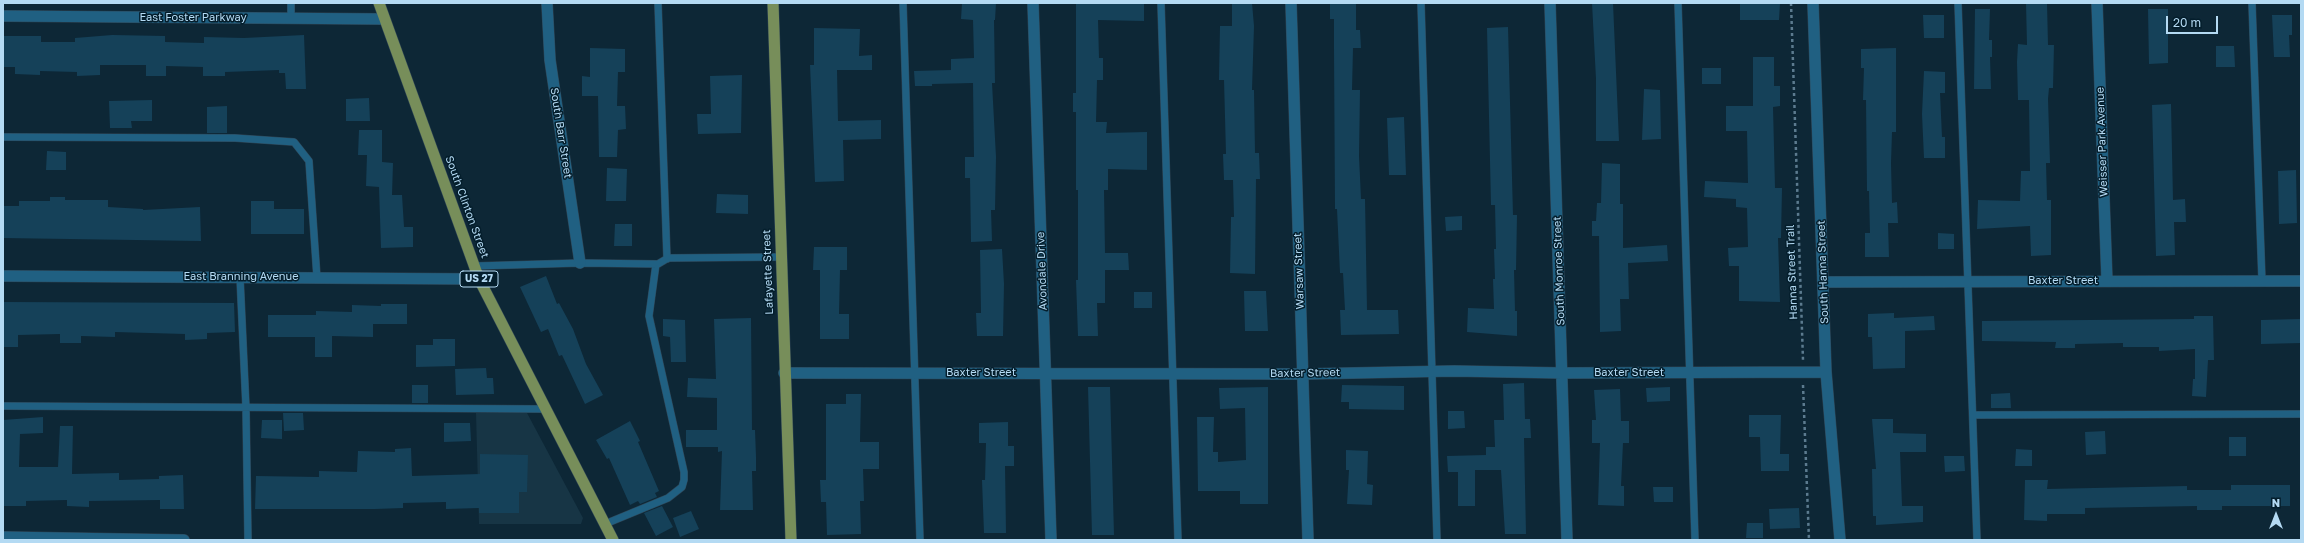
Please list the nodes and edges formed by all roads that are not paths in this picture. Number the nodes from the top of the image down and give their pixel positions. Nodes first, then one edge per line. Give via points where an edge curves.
1 (291, 3) edge
2 (379, 3) edge
3 (547, 3) edge
4 (658, 3) edge
5 (773, 3) edge
6 (903, 3) edge
7 (1033, 3) edge
8 (1161, 3) edge
9 (1291, 3) edge
10 (1421, 3) edge
11 (1550, 3) edge
12 (1678, 3) edge
13 (1813, 3) edge
14 (1958, 3) edge
15 (2097, 3) edge
16 (2252, 3) edge
17 (3, 16) edge
18 (291, 18) junction
19 (383, 19) junction
20 (3, 137) edge
21 (780, 257) junction
22 (667, 259) junction
23 (580, 263) junction
24 (656, 264) junction
25 (475, 266) junction
26 (3, 276) edge
27 (240, 277) junction
28 (317, 278) junction
29 (479, 278) junction
30 (2107, 281) junction
31 (2262, 281) junction
32 (2301, 281) edge
33 (1824, 282) junction
34 (1968, 282) junction
35 (1432, 371) junction
36 (1690, 372) junction
37 (1826, 372) junction
38 (784, 373) junction
39 (914, 373) junction
40 (1046, 373) junction
41 (1562, 373) junction
42 (1172, 374) junction
43 (1303, 374) junction
44 (3, 406) edge
45 (246, 408) junction
46 (545, 409) junction
47 (2301, 414) edge
48 (1973, 415) junction
49 (605, 524) junction
50 (3, 537) edge
51 (184, 540) edge
52 (248, 540) edge
53 (613, 540) edge
54 (791, 540) edge
55 (920, 540) edge
56 (1051, 540) edge
57 (1178, 540) edge
58 (1308, 540) edge
59 (1437, 540) edge
60 (1567, 540) edge
61 (1695, 540) edge
62 (1840, 540) edge
63 (1977, 540) edge

1 - 18 lane
2 - 19 highway, South Clinton Street / US 27
3 - 23 street, South Barr Street via 550,60
4 - 22 lane
5 - 21 highway, Lafayette Street
6 - 39 lane
7 - 40 street, Avondale Drive
8 - 42 lane
9 - 43 street, Warsaw Street
10 - 35 lane
11 - 41 street, South Monroe Street
12 - 36 lane
13 - 33 street, South Hanna Street
14 - 34 lane
15 - 30 street, Weisser Park Avenue
16 - 31 lane
17 - 18 street, East Foster Parkway
18 - 19 street, East Foster Parkway
19 - 25 highway, South Clinton Street / US 27
20 - 28 lane via 235,138 294,142 309,162
21 - 22 lane
21 - 38 highway, Lafayette Street
22 - 24 lane
23 - 24 lane
23 - 25 lane
24 - 49 lane via 649,316 684,480 682,487 668,498
25 - 29 highway, South Clinton Street / US 27
26 - 27 street, East Branning Avenue
27 - 28 street, East Branning Avenue
27 - 45 lane
28 - 29 street, East Branning Avenue
29 - 46 highway, South Clinton Street / US 27
30 - 31 street, Baxter Street
30 - 34 street, Baxter Street
31 - 32 street, Baxter Street
33 - 34 street, Baxter Street
33 - 37 street, South Hanna Street
34 - 48 lane
35 - 41 street, Baxter Street
35 - 43 street, Baxter Street
35 - 59 lane
36 - 37 street, Baxter Street
36 - 41 street, Baxter Street
36 - 61 lane
37 - 62 street, South Hanna Street
38 - 39 street, Baxter Street
38 - 54 highway, Lafayette Street
39 - 40 street, Baxter Street
39 - 55 lane
40 - 42 street, Baxter Street
40 - 56 street, Avondale Drive
41 - 60 street, South Monroe Street
42 - 43 street, Baxter Street
42 - 57 lane
43 - 58 street, Warsaw Street
44 - 45 lane
45 - 46 lane
45 - 52 lane
46 - 49 highway, South Clinton Street / US 27
47 - 48 lane
48 - 63 lane
49 - 53 highway, South Clinton Street / US 27
50 - 51 street

